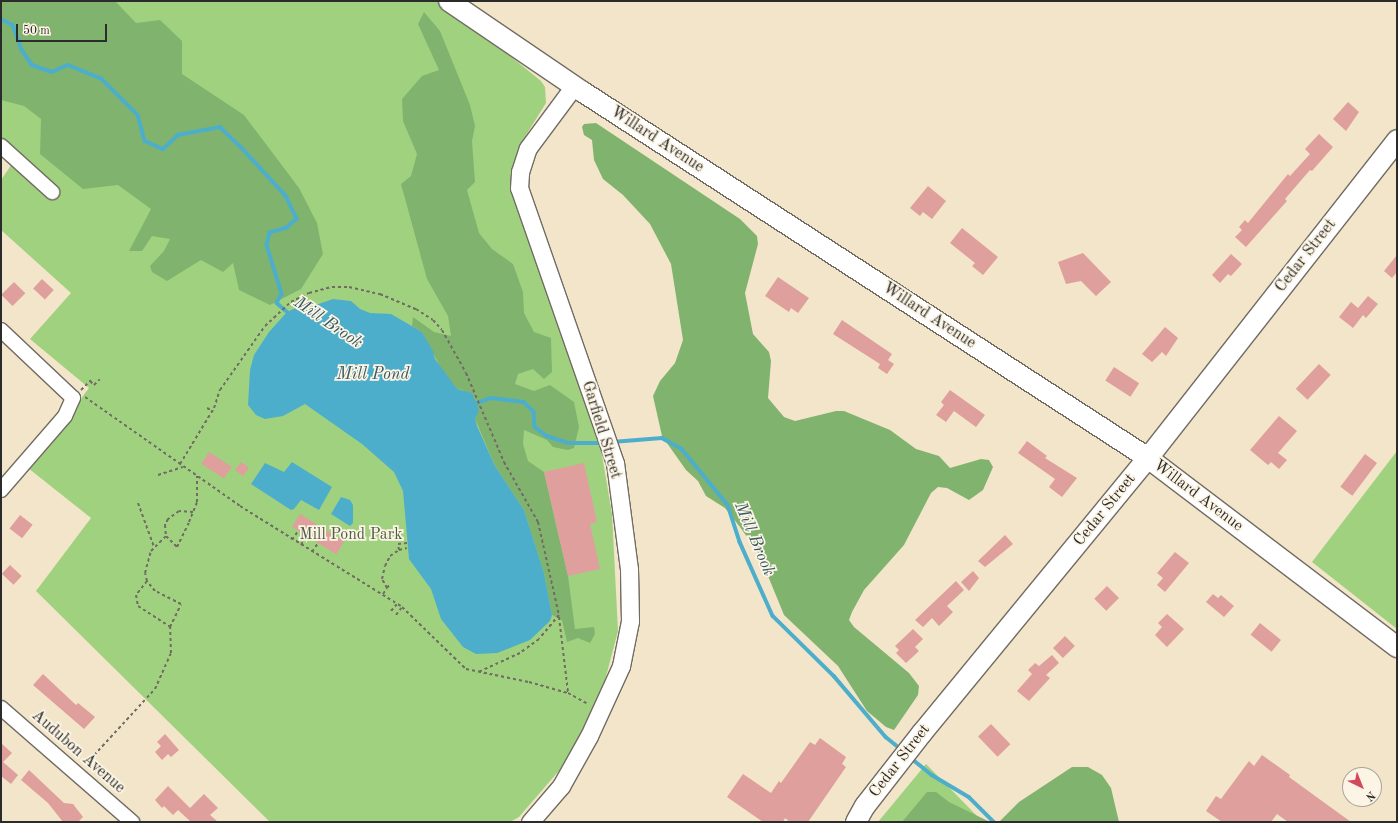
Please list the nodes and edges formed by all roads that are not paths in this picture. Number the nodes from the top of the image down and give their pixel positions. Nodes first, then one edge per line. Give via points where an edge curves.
1 (449, 1) edge
2 (574, 86) junction
3 (1397, 140) edge
4 (1, 146) edge
5 (52, 192) dead end
6 (1, 330) edge
7 (1148, 458) junction
8 (1, 490) edge
9 (1397, 647) edge
10 (1, 708) edge
11 (132, 822) edge
12 (530, 822) edge
13 (856, 822) edge

1 - 2 main road, Willard Avenue
2 - 7 main road, Willard Avenue
2 - 12 street, Garfield Street via 528,148 521,168 519,188 615,462 631,600 628,639 613,686 576,762 545,807
3 - 7 main road, Cedar Street
4 - 5 street
6 - 8 street via 79,398
7 - 9 main road, Willard Avenue
7 - 13 main road, Cedar Street via 922,732
10 - 11 street, Audubon Avenue

